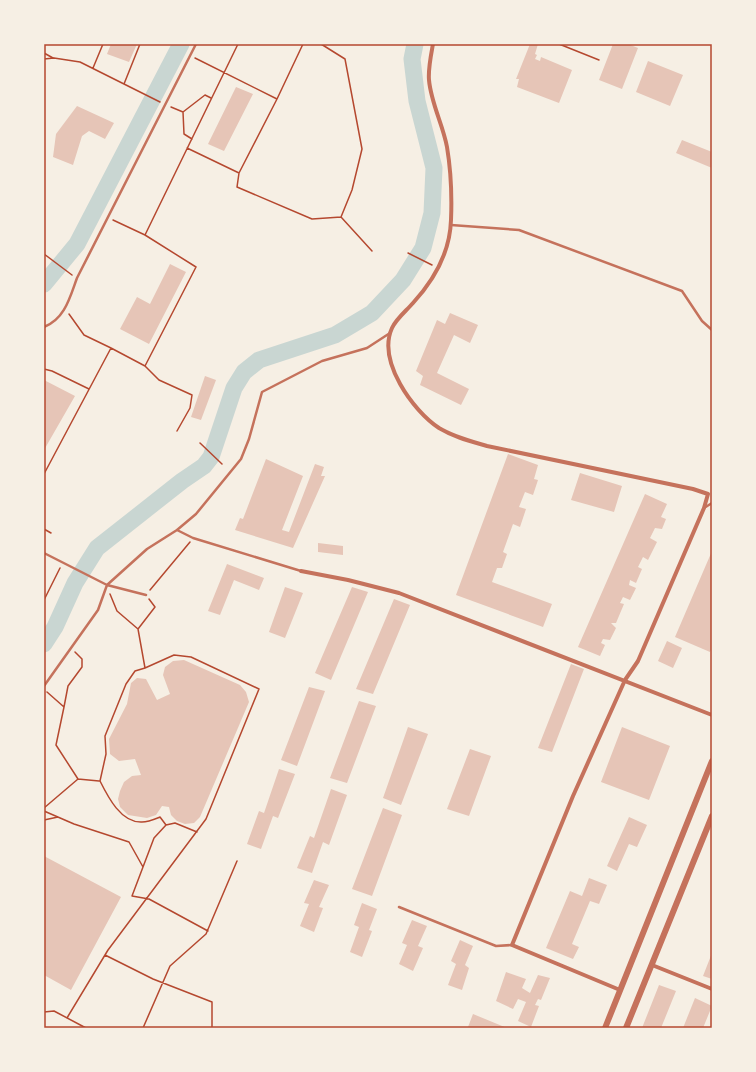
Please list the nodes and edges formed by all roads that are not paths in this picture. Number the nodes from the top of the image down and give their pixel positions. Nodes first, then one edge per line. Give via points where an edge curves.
1 (196, 44) edge
2 (433, 44) edge
3 (451, 225) junction
4 (44, 327) edge
5 (712, 330) edge
6 (390, 333) junction
7 (712, 503) edge
8 (704, 508) junction
9 (176, 530) junction
10 (44, 553) edge
11 (301, 571) joint
12 (106, 585) junction
13 (146, 595) road end
14 (625, 680) junction
15 (44, 686) edge
16 (712, 715) edge
17 (712, 761) edge
18 (712, 816) edge
19 (398, 907) dead end
20 (512, 946) junction
21 (652, 965) junction
22 (712, 989) edge
23 (620, 990) junction
24 (605, 1028) edge
25 (626, 1028) edge

1 - 4 lane via 78,278 66,310
2 - 3 street via 429,80 446,146 452,196
3 - 5 lane via 519,230 682,291 702,321
3 - 6 street via 439,268
6 - 8 street via 390,359 398,384 433,423 455,436 487,446 694,489 708,494
6 - 9 lane via 367,348 322,361 262,392 241,459 196,514
7 - 8 lane
8 - 14 street via 638,661
9 - 11 lane
9 - 12 lane via 147,549
10 - 12 lane
11 - 14 street via 399,593
12 - 13 lane
12 - 15 lane via 98,610
14 - 16 street
14 - 20 street via 573,796
17 - 23 street
18 - 21 street
19 - 20 lane via 496,946
20 - 23 street
21 - 22 street
21 - 25 street
23 - 24 street

